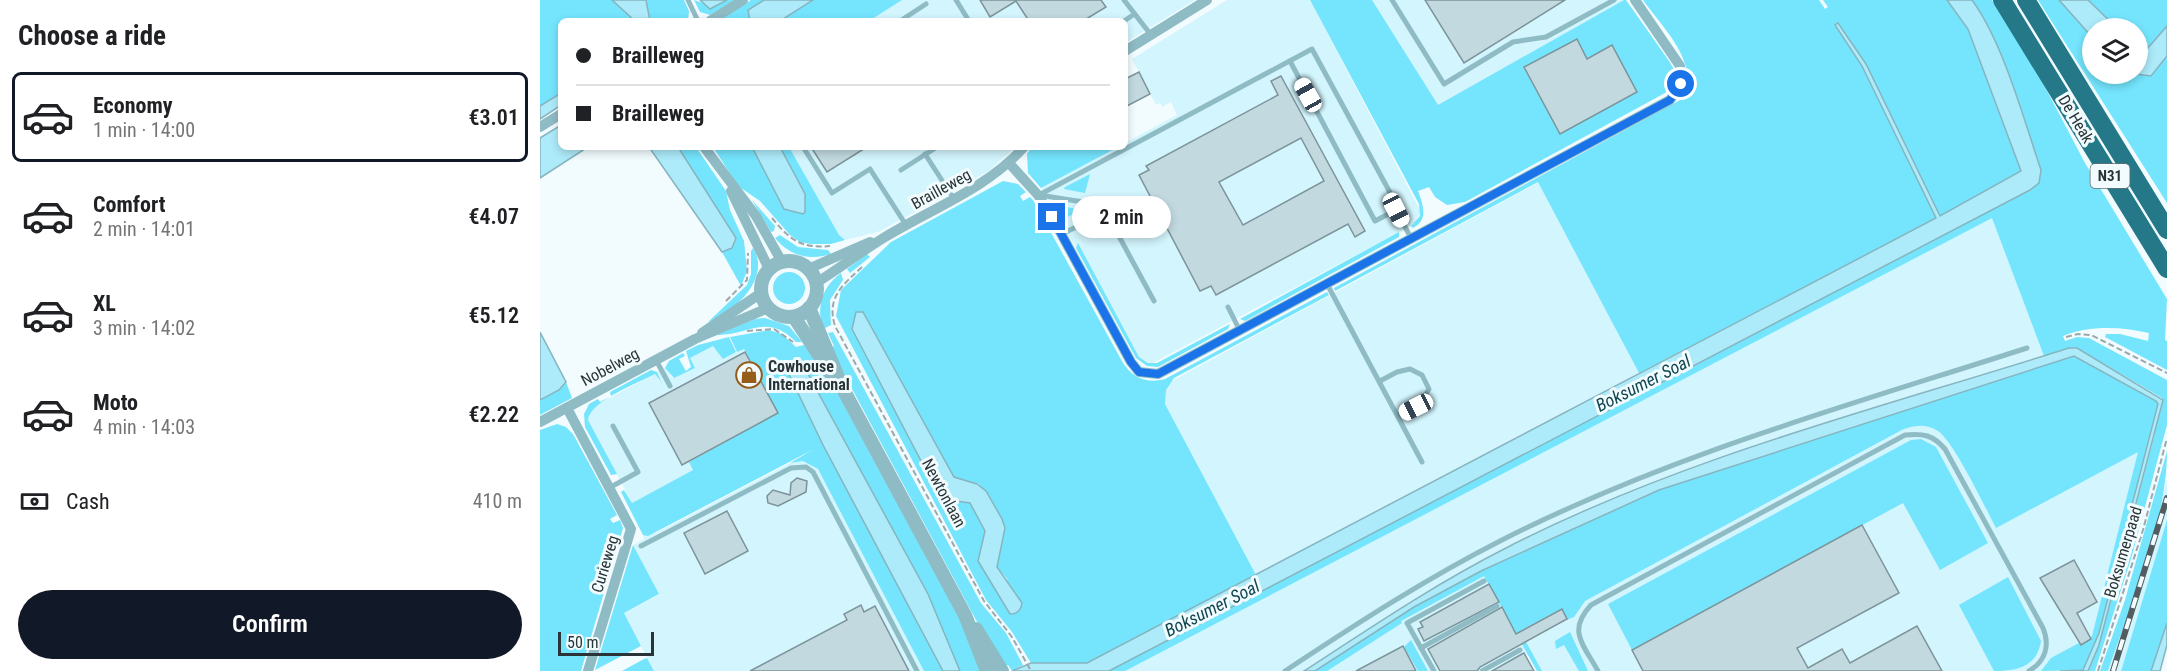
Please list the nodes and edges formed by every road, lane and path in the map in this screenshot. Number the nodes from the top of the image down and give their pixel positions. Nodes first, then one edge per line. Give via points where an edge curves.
1 (688, 0) edge
2 (743, 0) edge
3 (956, 0) edge
4 (1124, 0) edge
5 (1207, 0) edge
6 (1392, 0) edge
7 (1614, 0) edge
8 (1635, 0) edge
9 (2002, 0) edge
10 (2026, 0) edge
11 (927, 4) dead end
12 (1133, 15) junction
13 (697, 18) edge
14 (715, 18) edge
15 (905, 18) edge
16 (967, 18) edge
17 (1128, 18) edge
18 (1151, 35) junction
19 (1128, 49) edge
20 (1290, 61) junction
21 (558, 116) edge
22 (540, 127) edge
23 (1128, 147) edge
24 (706, 150) edge
25 (805, 150) edge
26 (932, 150) edge
27 (1021, 150) edge
28 (1122, 150) edge
29 (925, 154) junction
30 (1009, 163) junction
31 (901, 170) dead end
32 (727, 179) junction
33 (1038, 195) junction
34 (954, 199) junction
35 (1396, 210) junction
36 (1106, 212) junction
37 (906, 225) junction
38 (2167, 230) edge
39 (781, 231) dead end
40 (1062, 235) junction
41 (884, 237) junction
42 (1411, 238) junction
43 (832, 246) dead end
44 (748, 248) dead end
45 (783, 262) junction
46 (808, 268) junction
47 (769, 269) junction
48 (2167, 270) edge
49 (848, 279) dead end
50 (816, 283) junction
51 (1327, 284) junction
52 (761, 293) junction
53 (1154, 301) dead end
54 (721, 306) dead end
55 (1228, 307) dead end
56 (768, 308) junction
57 (809, 308) junction
58 (794, 316) junction
59 (835, 326) junction
60 (1240, 331) junction
61 (738, 333) dead end
62 (814, 337) junction
63 (2066, 337) dead end
64 (695, 339) junction
65 (2027, 348) dead end
66 (656, 360) junction
67 (2167, 374) edge
68 (1380, 381) junction
69 (670, 386) dead end
70 (567, 408) junction
71 (1399, 416) junction
72 (540, 422) edge
73 (613, 426) dead end
74 (2167, 438) edge
75 (1422, 462) dead end
76 (609, 488) junction
77 (641, 546) dead end
78 (1484, 581) dead end
79 (1497, 606) dead end
80 (1421, 648) junction
81 (1520, 650) dead end
82 (996, 670) edge
83 (588, 671) edge
84 (917, 671) edge
85 (1031, 671) edge
86 (1285, 671) edge
87 (1434, 671) edge
88 (1482, 671) edge
89 (1598, 671) edge
90 (2030, 671) edge
91 (2098, 671) edge

1 - 13 lane
2 - 14 street
3 - 16 lane
4 - 12 lane
5 - 18 street
6 - 7 lane via 1444,84 1513,42 1546,37
8 - 42 street via 1680,66 1681,84 1676,95
9 - 48 highway, De Heak / N31
10 - 38 highway, De Heak / N31
11 - 15 lane
12 - 17 lane
12 - 18 lane
18 - 19 street
20 - 23 lane
20 - 35 lane via 1376,221
20 - 35 lane via 1312,50 1399,209
21 - 22 street
24 - 32 street
25 - 37 lane via 831,193 870,169
26 - 29 lane
27 - 30 street, Brailleweg
28 - 33 lane
29 - 31 lane
29 - 34 lane
30 - 33 street
30 - 34 street, Brailleweg
32 - 45 street via 756,216
32 - 47 street
33 - 36 lane via 1102,205
33 - 40 street
34 - 37 street, Brailleweg
35 - 42 lane
36 - 40 lane
36 - 53 lane
37 - 41 street, Brailleweg
39 - 43 path via 799,244
40 - 60 street via 1139,372 1152,375 1166,371
41 - 46 street, Brailleweg
41 - 50 street, Brailleweg
42 - 51 street
44 - 54 path via 747,280
45 - 46 street
45 - 47 street
46 - 50 street
47 - 52 street
49 - 59 path via 833,302
50 - 57 street via 817,292
51 - 60 street
51 - 68 lane
52 - 56 street
52 - 64 street, Nobelweg
55 - 60 lane
56 - 58 street via 785,317
56 - 64 street, Nobelweg
57 - 58 street
57 - 62 street
58 - 62 street
59 - 62 path
59 - 85 path, Newtonlaan via 984,601 1008,630
61 - 62 path via 769,328 782,332 797,345
62 - 82 street
63 - 67 path via 2091,335
64 - 66 street, Nobelweg
65 - 86 lane via 1757,434 1612,489 1503,539 1417,586
66 - 69 lane
66 - 70 street, Nobelweg
68 - 71 lane
68 - 71 lane via 1410,369 1426,380 1429,389 1421,402
70 - 72 street, Nobelweg
70 - 76 street, Curieweg
71 - 75 lane
73 - 76 lane via 638,472
74 - 91 path, Boksumerpaad via 2143,530
76 - 83 street, Curieweg via 632,529
77 - 84 lane via 791,468 806,467 813,472
78 - 80 lane via 1407,623
79 - 80 lane
80 - 87 lane
81 - 88 lane
89 - 90 lane via 1577,632 1581,616 1591,604 1905,435 1919,433 1935,438 1945,449 2043,628 2046,652

